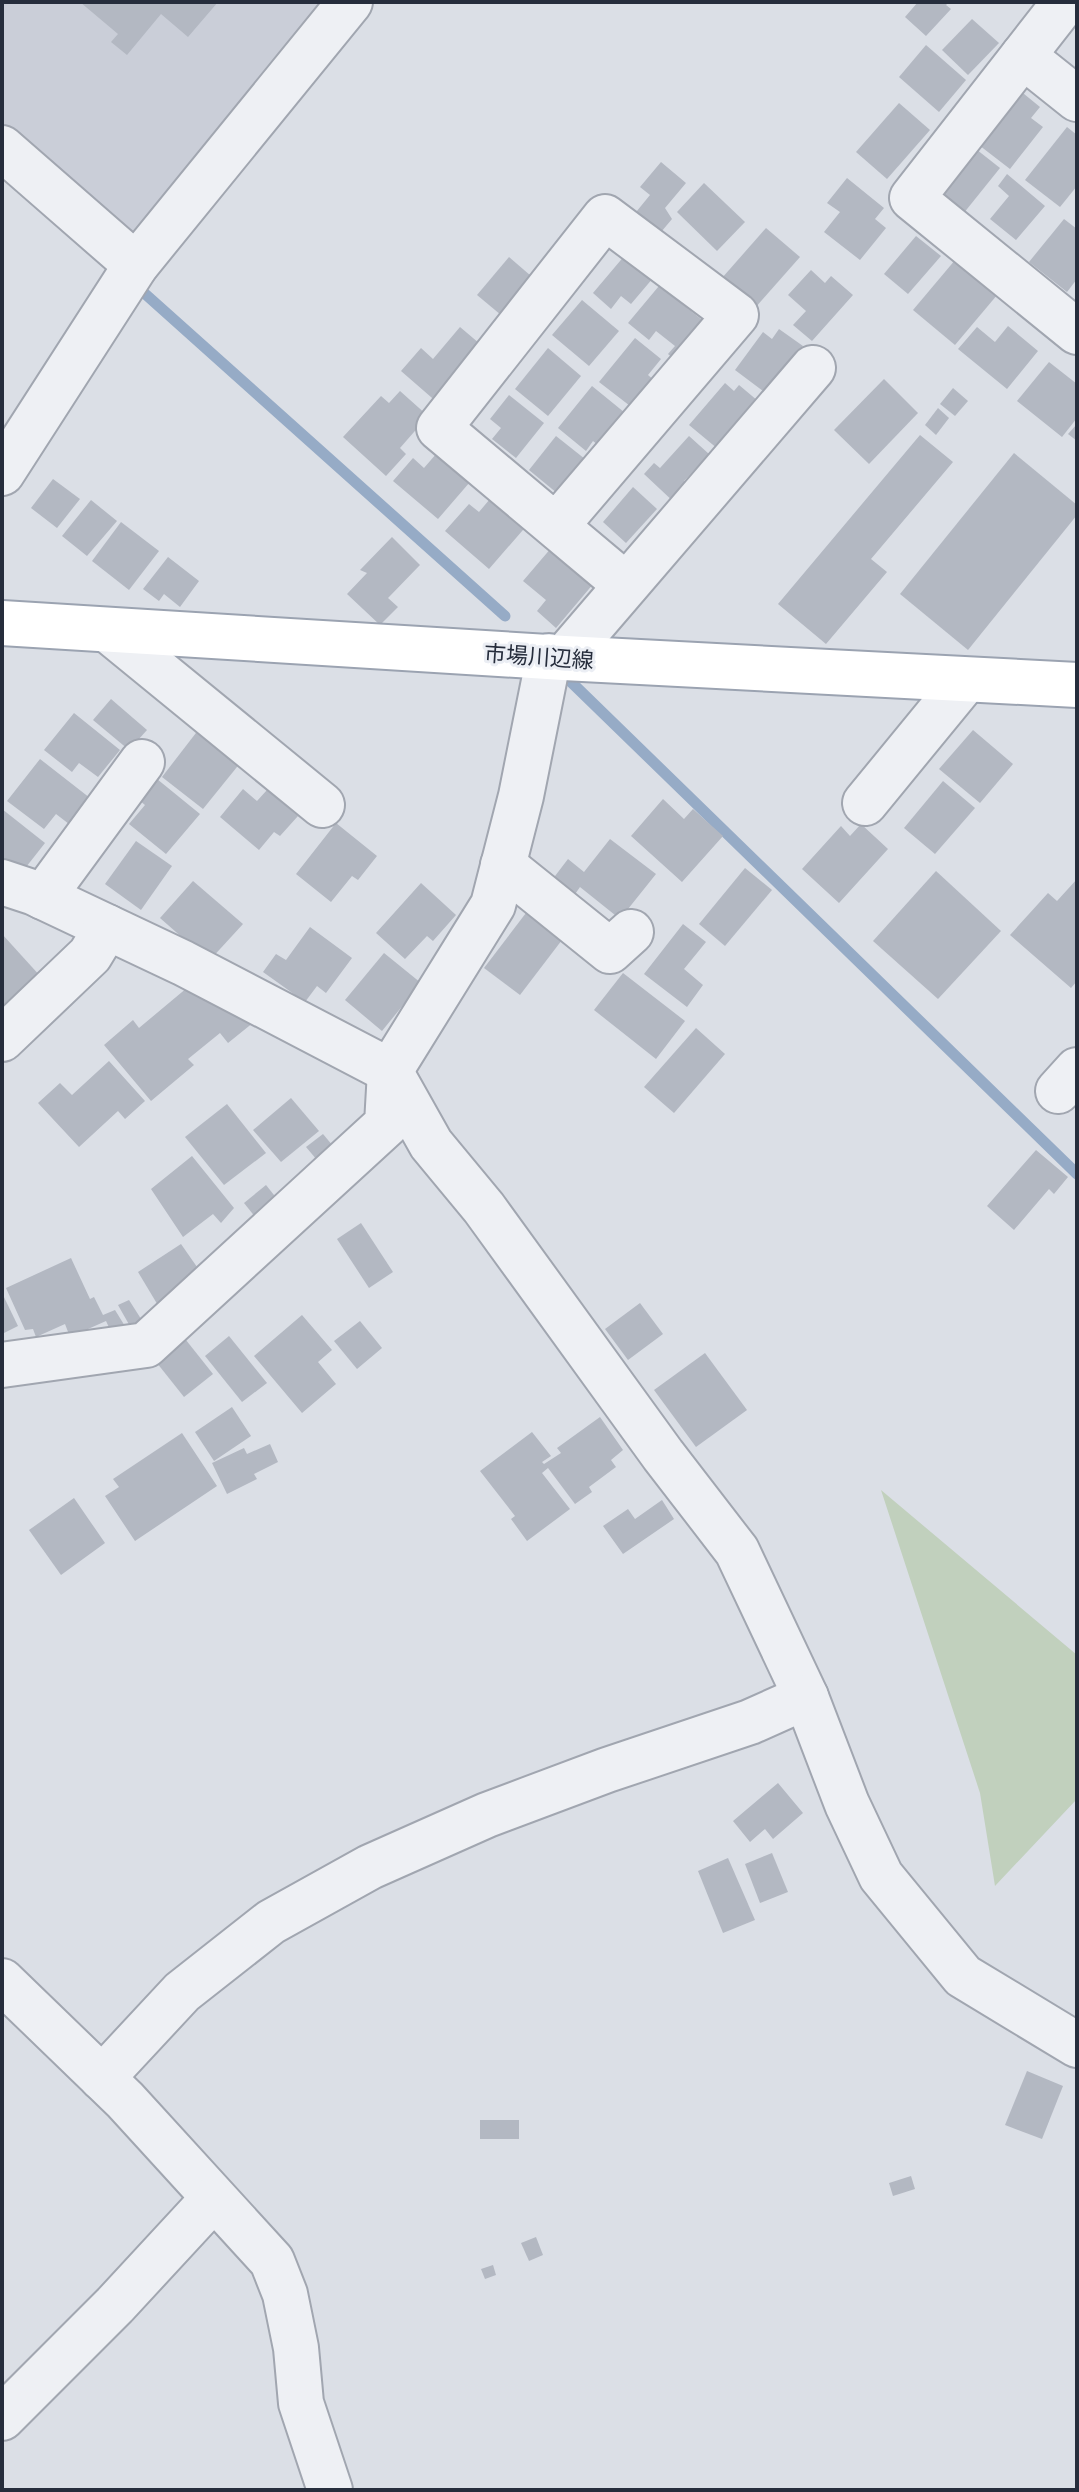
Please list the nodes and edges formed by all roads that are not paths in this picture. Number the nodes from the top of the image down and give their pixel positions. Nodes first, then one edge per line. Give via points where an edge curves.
1 (350, 2) edge
2 (1065, 2) edge
3 (1023, 56) junction
4 (1077, 99) edge
5 (2, 148) edge
6 (136, 265) junction
7 (1077, 332) edge
8 (813, 368) dead end
9 (2, 473) edge
10 (556, 526) junction
11 (626, 585) junction
12 (2, 623) edge
13 (109, 631) junction
14 (556, 657) junction
15 (965, 681) junction
16 (1077, 685) edge
17 (142, 762) dead end
18 (865, 803) dead end
19 (322, 805) dead end
20 (503, 865) junction
21 (2, 882) edge
22 (43, 897) junction
23 (107, 927) junction
24 (631, 932) dead end
25 (2, 1039) edge
26 (390, 1071) junction
27 (2, 1365) edge
28 (806, 1697) junction
29 (2, 1981) edge
30 (1077, 2045) edge
31 (102, 2078) junction
32 (213, 2199) junction
33 (2, 2418) edge
34 (330, 2490) edge

1 - 6 street
2 - 3 street
3 - 4 street
3 - 7 street via 912,198
5 - 6 street
6 - 9 street
8 - 11 street
10 - 10 street via 439,428 605,217 736,315
10 - 11 street
11 - 14 street
12 - 13 main road, 市場川辺線
13 - 14 main road, 市場川辺線
13 - 19 street
14 - 15 main road, 市場川辺線
14 - 20 street
15 - 16 main road, 市場川辺線
15 - 18 street
17 - 22 street
20 - 24 street via 610,951
20 - 26 street via 493,905
21 - 22 street
22 - 23 street
23 - 25 street via 90,955
23 - 26 street
26 - 27 street via 387,1124 146,1345
26 - 28 street via 431,1144 737,1551
28 - 30 street via 881,1876 963,1976
28 - 31 street via 750,1722 487,1815 370,1867 271,1922 194,1983
29 - 31 street
31 - 32 street
32 - 33 street
32 - 34 street via 272,2261 285,2294 301,2403

